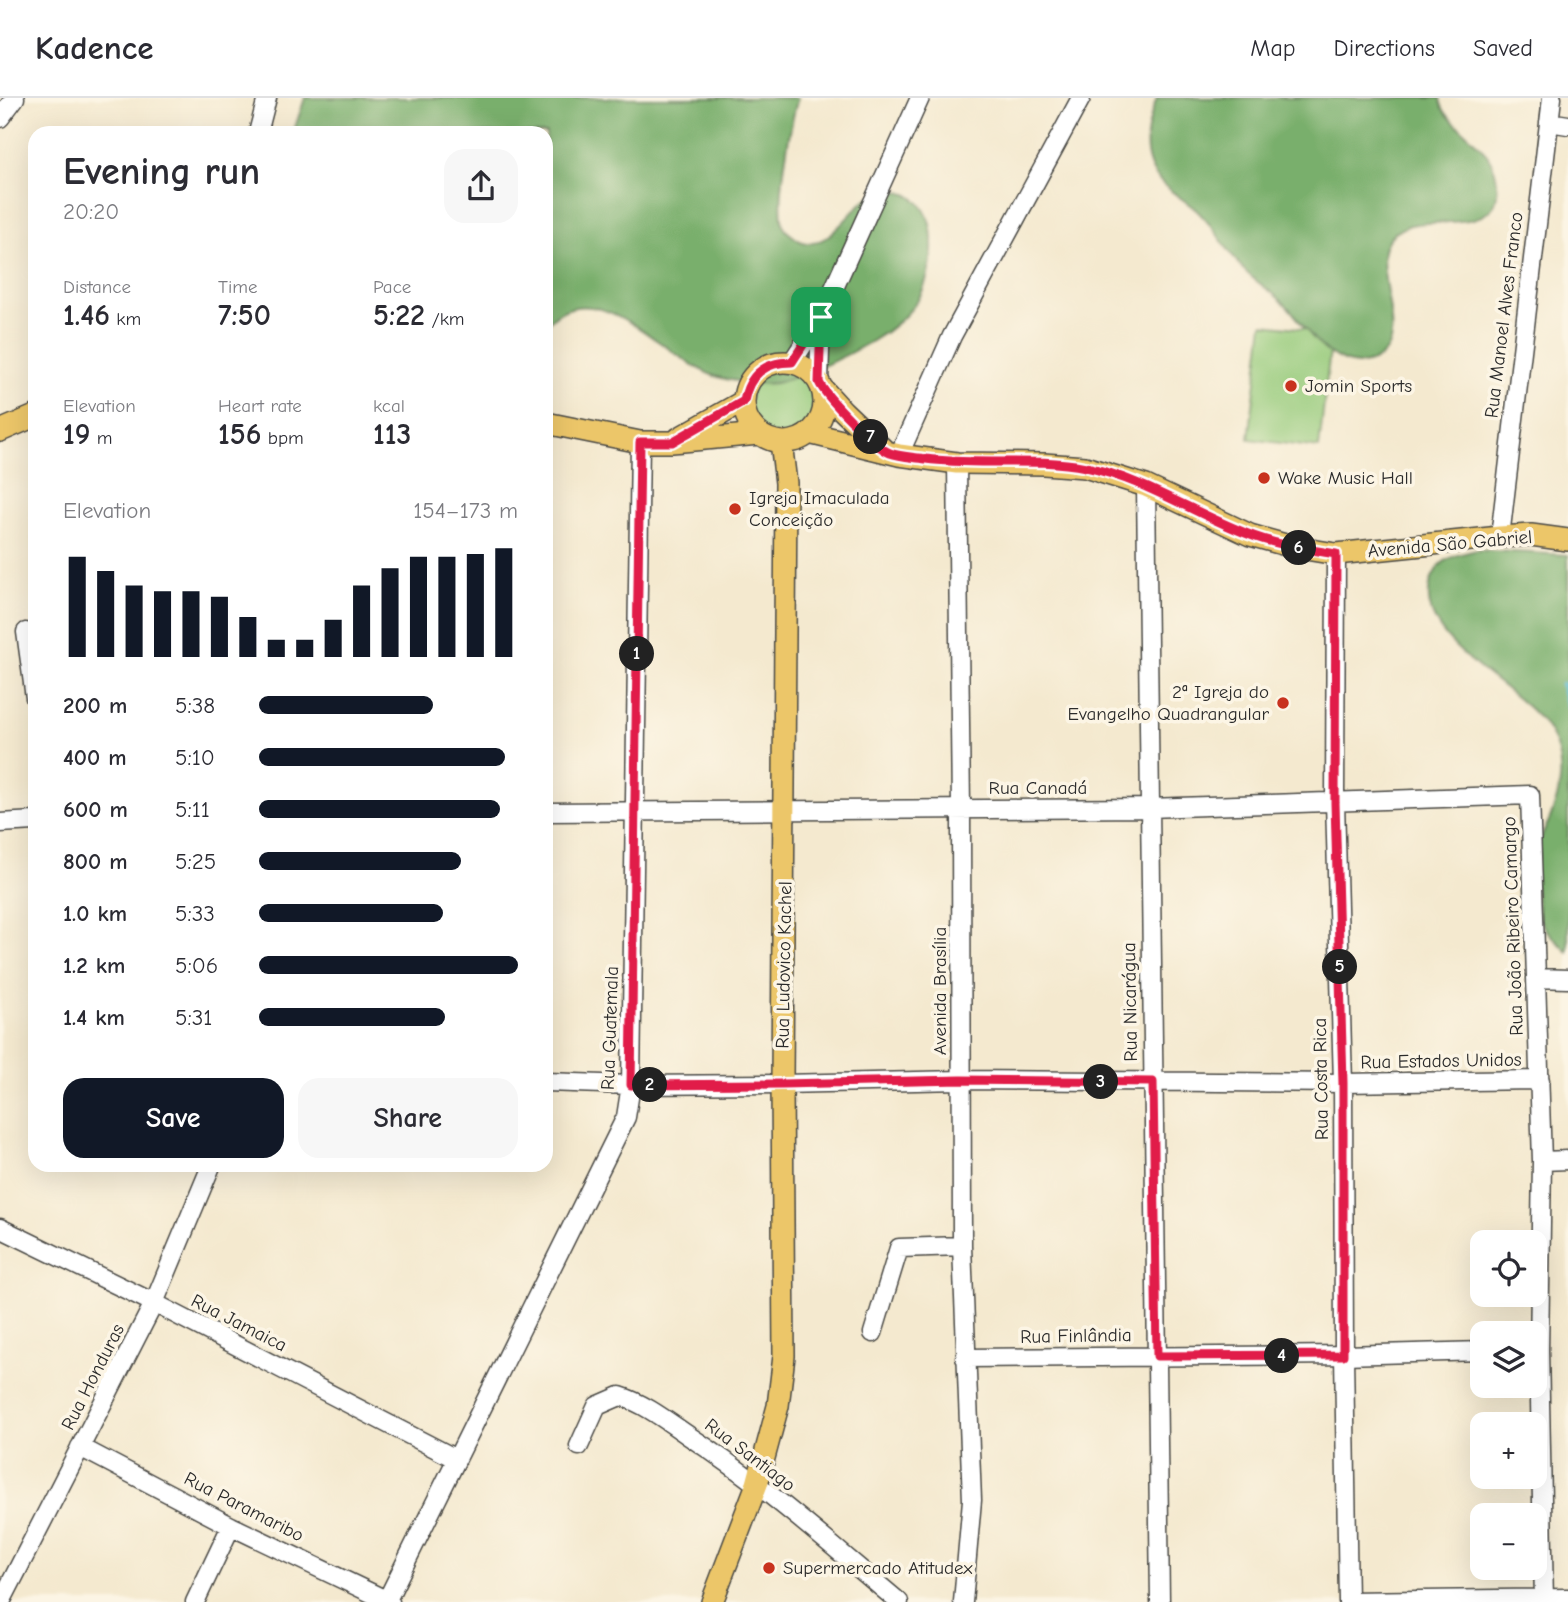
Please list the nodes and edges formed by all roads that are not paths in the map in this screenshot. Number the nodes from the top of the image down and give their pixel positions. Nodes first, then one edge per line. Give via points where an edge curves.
1 (15, 98) edge
2 (267, 98) edge
3 (920, 98) edge
4 (1081, 98) edge
5 (1552, 98) edge
6 (0, 118) edge
7 (1549, 122) junction
8 (1568, 125) edge
9 (260, 126) edge
10 (821, 317) junction
11 (792, 362) junction
12 (820, 385) junction
13 (744, 401) junction
14 (28, 419) edge
15 (553, 424) edge
16 (0, 431) edge
17 (809, 433) junction
18 (759, 434) junction
19 (640, 442) junction
20 (672, 442) junction
21 (781, 442) junction
22 (893, 454) junction
23 (957, 463) junction
24 (1146, 486) junction
25 (1500, 537) junction
26 (1568, 540) edge
27 (1336, 554) junction
28 (26, 632) dead end
29 (28, 647) edge
30 (1530, 795) joint
31 (1335, 803) junction
32 (1149, 808) junction
33 (785, 809) junction
34 (961, 809) junction
35 (635, 811) junction
36 (553, 812) edge
37 (28, 821) edge
38 (0, 823) edge
39 (1536, 978) junction
40 (1568, 979) edge
41 (961, 1080) junction
42 (1539, 1080) junction
43 (553, 1082) edge
44 (1153, 1082) junction
45 (1343, 1083) junction
46 (782, 1084) junction
47 (631, 1085) junction
48 (1568, 1160) edge
49 (1542, 1161) junction
50 (209, 1172) edge
51 (0, 1228) edge
52 (962, 1246) junction
53 (154, 1303) junction
54 (1538, 1321) edge
55 (873, 1334) dead end
56 (1470, 1351) edge
57 (1343, 1355) junction
58 (1157, 1356) junction
59 (965, 1358) junction
60 (1538, 1398) edge
61 (579, 1446) dead end
62 (80, 1447) junction
63 (456, 1459) junction
64 (757, 1484) junction
65 (231, 1526) junction
66 (6, 1577) edge
67 (1568, 1598) edge
68 (1544, 1600) edge
69 (388, 1601) edge
70 (1348, 1601) edge
71 (1, 1602) edge
72 (194, 1602) edge
73 (712, 1602) edge
74 (900, 1602) edge
75 (963, 1602) edge
76 (1160, 1602) edge

1 - 6 street
2 - 9 street
3 - 10 street
4 - 22 street
5 - 7 street, Rua Manoel Alves Franco
7 - 8 street
7 - 25 street, Rua Manoel Alves Franco
10 - 11 street
10 - 12 street
11 - 12 main road via 812,373
11 - 13 main road via 778,362 754,375
12 - 17 main road via 824,404 820,420
12 - 22 main road
13 - 18 main road via 748,419
13 - 20 main road
14 - 16 main road
15 - 19 main road
17 - 21 main road
17 - 22 main road, Avenida São Gabriel
18 - 20 main road
18 - 21 main road
19 - 20 main road
19 - 35 street, Rua Guatemala
21 - 33 main road, Rua Ludovico Kachel via 786,483
22 - 23 main road, Avenida São Gabriel
23 - 24 main road, Avenida São Gabriel via 1085,467
23 - 34 street, Avenida Brasília
24 - 27 main road, Avenida São Gabriel via 1250,535
24 - 32 street, Rua Nicarágua
25 - 26 main road, Avenida São Gabriel
25 - 27 main road, Avenida São Gabriel
27 - 31 street, Rua Costa Rica
28 - 29 street
30 - 31 street, Rua Canadá
30 - 39 street, Rua João Ribeiro Camargo
31 - 32 street, Rua Canadá
31 - 45 street, Rua Costa Rica
32 - 34 street, Rua Canadá
32 - 44 street, Rua Nicarágua
33 - 34 street, Rua Canadá
33 - 35 street, Rua Canadá
33 - 46 main road, Rua Ludovico Kachel
34 - 41 street, Avenida Brasília
35 - 36 street, Rua Canadá
35 - 47 street, Rua Guatemala
37 - 38 street
39 - 40 street
39 - 42 street, Rua João Ribeiro Camargo
41 - 44 street, Rua Estados Unidos
41 - 46 street, Rua Estados Unidos
41 - 52 street, Avenida Brasília
42 - 45 street, Rua Estados Unidos
42 - 49 street, Rua João Ribeiro Camargo
43 - 47 street, Rua Estados Unidos
44 - 45 street, Rua Estados Unidos
44 - 58 street, Rua Nicarágua
45 - 57 street, Rua Costa Rica
46 - 47 street, Rua Estados Unidos
46 - 64 main road, Rua Ludovico Kachel via 784,1356 778,1406
47 - 63 street, Rua Guatemala via 626,1117
48 - 49 street
49 - 54 street, Rua João Ribeiro Camargo
50 - 53 street, Rua Honduras
51 - 53 street, Rua Jamaica
52 - 55 street via 899,1248
52 - 59 street, Avenida Brasília
53 - 62 street, Rua Honduras
53 - 63 street, Rua Jamaica
56 - 57 street, Rua Finlândia
57 - 58 street, Rua Finlândia
57 - 70 street, Rua Costa Rica
58 - 59 street, Rua Finlândia
58 - 76 street, Rua Nicarágua
59 - 75 street, Avenida Brasília via 972,1500
60 - 68 street, Rua João Ribeiro Camargo
61 - 64 street, Rua Santiago via 597,1406 620,1396 638,1401
62 - 65 street, Rua Paramaribo
62 - 66 street, Rua Honduras
63 - 69 street, Rua Guatemala
64 - 73 main road, Rua Ludovico Kachel
64 - 74 street, Rua Santiago
65 - 69 street, Rua Paramaribo
65 - 72 street
66 - 71 street, Rua Honduras
67 - 68 street
68 - 70 street

